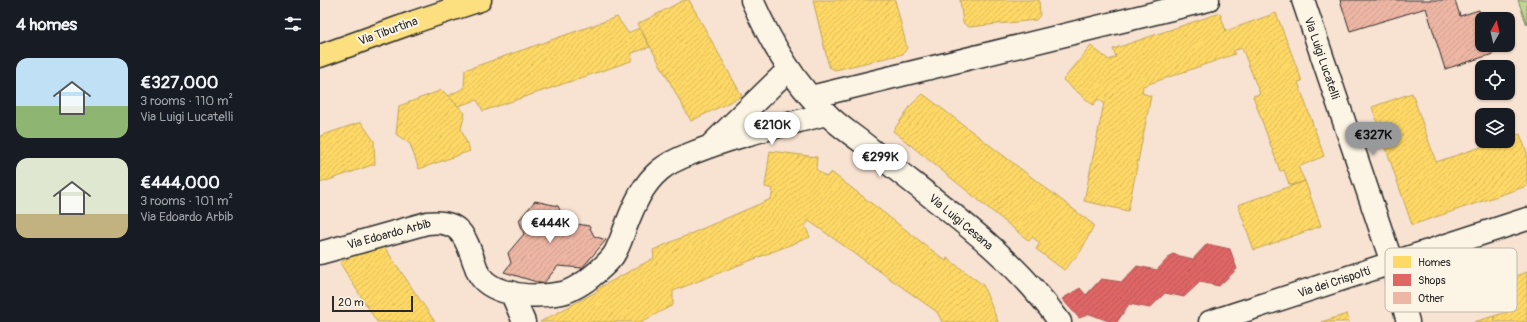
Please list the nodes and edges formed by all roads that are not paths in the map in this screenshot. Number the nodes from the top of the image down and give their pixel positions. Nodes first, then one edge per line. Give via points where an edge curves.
1 (480, 0) edge
2 (752, 0) edge
3 (1208, 0) edge
4 (1303, 0) edge
5 (320, 56) edge
6 (789, 69) junction
7 (811, 97) junction
8 (826, 114) junction
9 (709, 146) junction
10 (1527, 220) edge
11 (1387, 248) edge
12 (1439, 248) edge
13 (320, 253) edge
14 (1385, 265) edge
15 (511, 292) junction
16 (1405, 312) edge
17 (524, 322) edge
18 (1060, 322) edge
19 (1210, 322) edge
20 (1408, 322) edge

1 - 5 main road, Via Tiburtina
2 - 6 street, Via Luigi Cesana
3 - 7 street
4 - 11 street, Via Luigi Lucatelli
6 - 7 street, Via Luigi Cesana
6 - 9 street, Via Edoardo Arbib
7 - 8 street, Via Luigi Cesana
8 - 9 street, Via Edoardo Arbib
8 - 18 street, Via Luigi Cesana via 983,240 1047,303
9 - 15 street, Via Edoardo Arbib via 666,166 650,180 638,199 613,256 590,278 574,289 562,293 534,296
10 - 12 street, Via dei Crispolti
13 - 15 street, Via Edoardo Arbib via 427,223 448,223 456,227 466,239 482,279 494,287
14 - 19 street, Via dei Crispolti
15 - 17 street
16 - 20 street, Via Luigi Lucatelli

